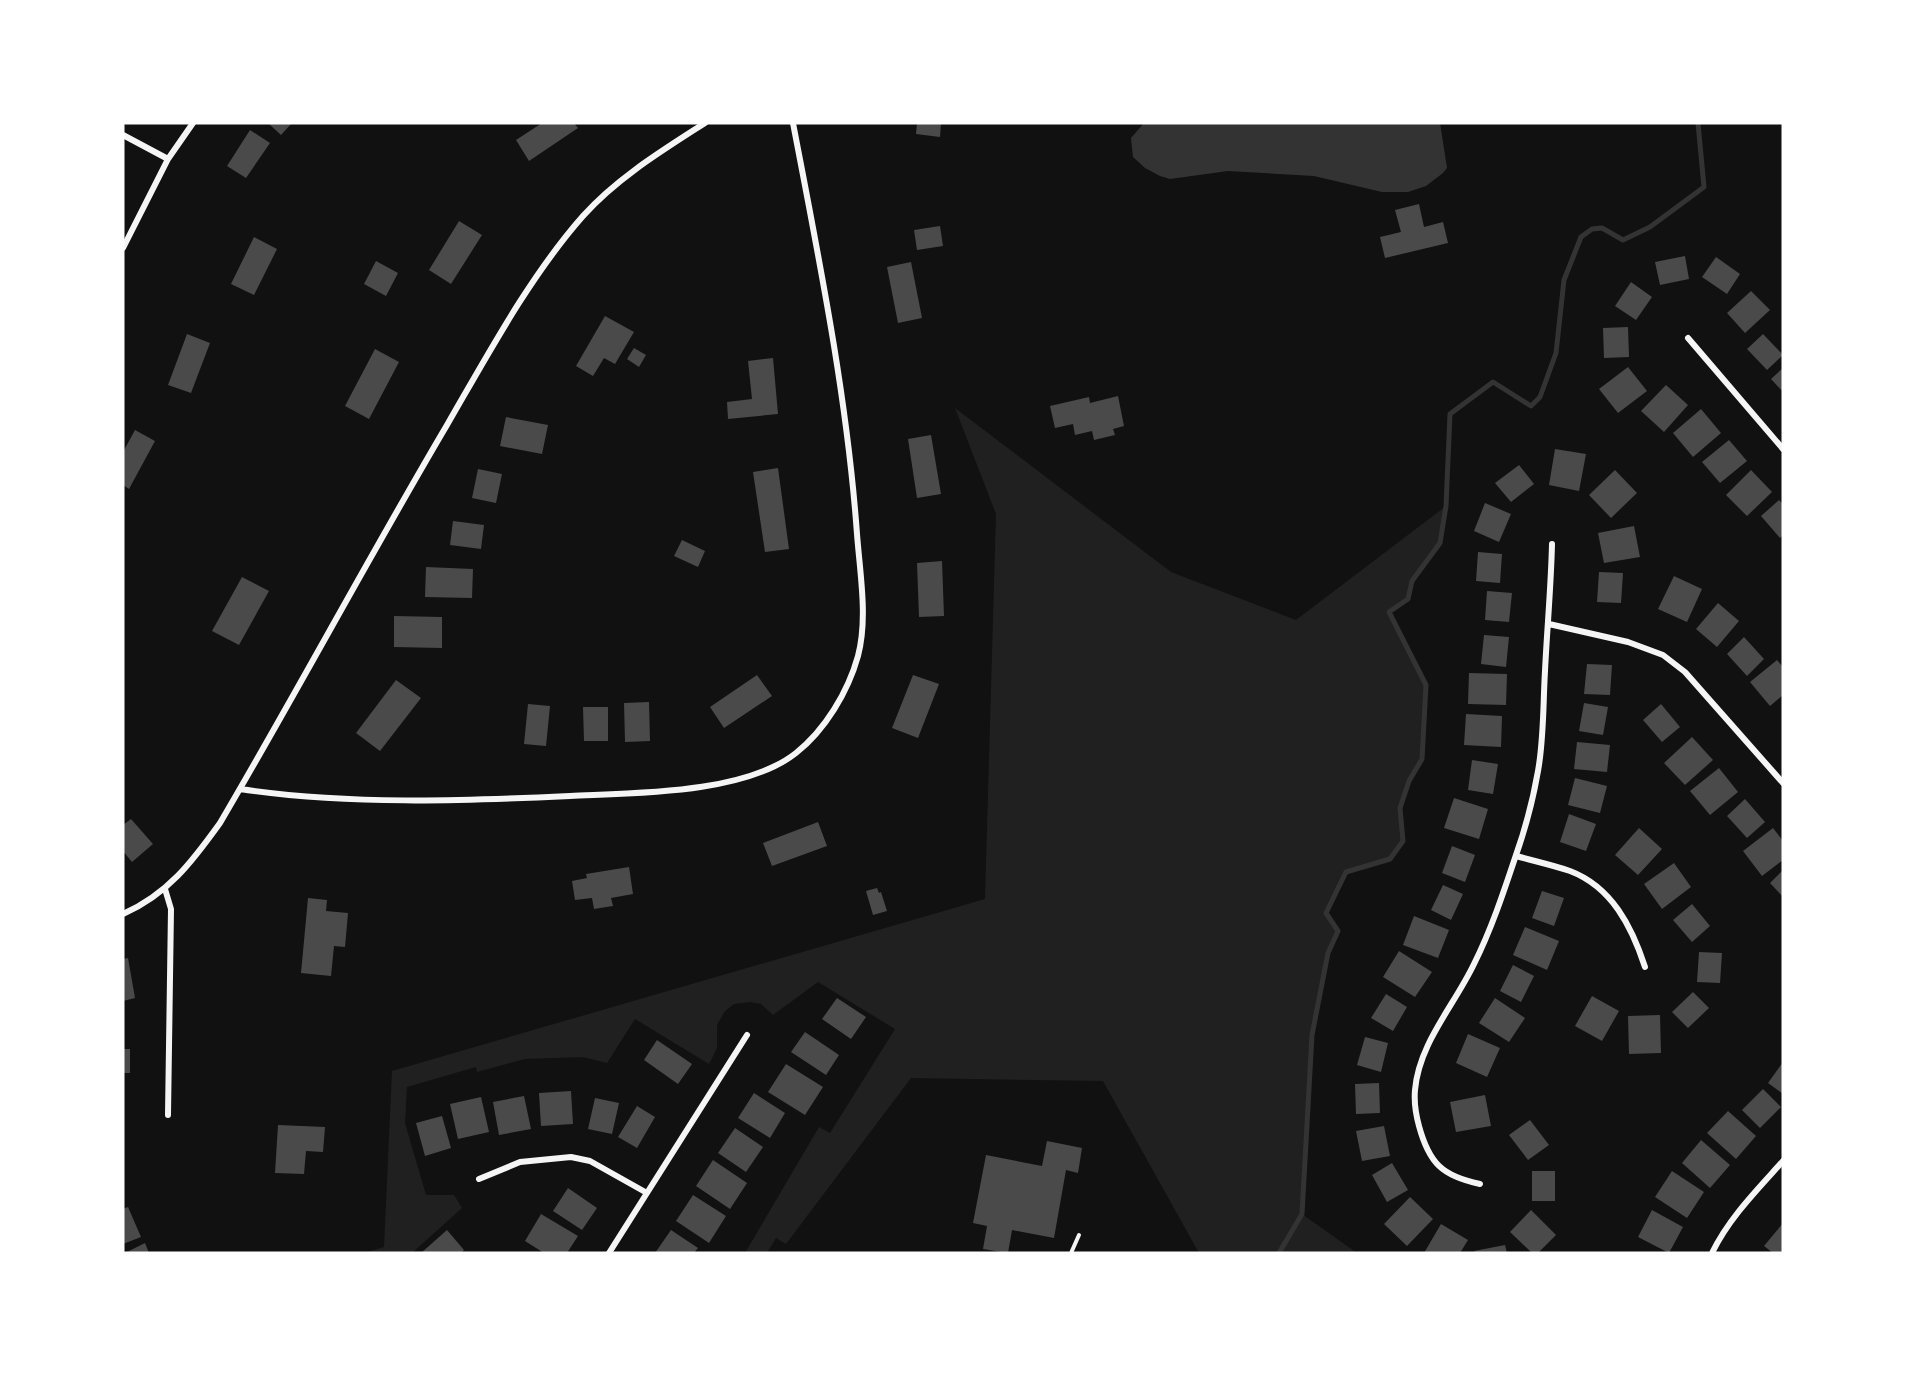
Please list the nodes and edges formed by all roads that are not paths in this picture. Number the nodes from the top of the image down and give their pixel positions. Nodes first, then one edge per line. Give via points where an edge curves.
1 (193, 123) edge
2 (705, 123) edge
3 (793, 123) edge
4 (123, 135) edge
5 (168, 159) junction
6 (123, 248) edge
7 (1688, 338) dead end
8 (1783, 449) edge
9 (1552, 544) dead end
10 (1549, 624) junction
11 (1783, 783) edge
12 (240, 789) junction
13 (1516, 856) junction
14 (165, 889) junction
15 (123, 914) edge
16 (1646, 967) dead end
17 (747, 1035) dead end
18 (168, 1115) dead end
19 (1783, 1161) edge
20 (479, 1179) dead end
21 (1479, 1184) dead end
22 (647, 1192) junction
23 (1079, 1235) dead end
24 (609, 1253) edge
25 (1071, 1253) edge
26 (1712, 1253) edge

1 - 5 street
2 - 12 street via 615,186 584,214 558,246 442,432
3 - 12 street via 837,365 861,588 858,654 844,692 817,732 795,754 761,772 727,782 651,792 394,799
4 - 5 street
5 - 6 street
7 - 8 street
9 - 10 street
10 - 11 street via 1628,642 1663,656 1685,672
10 - 13 street via 1539,770
12 - 14 street via 201,850
13 - 16 street via 1571,872 1610,898 1623,913
13 - 21 street via 1475,963 1425,1050 1415,1093 1418,1121 1430,1156 1440,1168 1460,1180
14 - 15 street
14 - 18 street via 171,909
17 - 22 street
19 - 26 street via 1739,1210
20 - 22 street via 520,1162 571,1157 598,1165
22 - 24 street
23 - 25 lane

